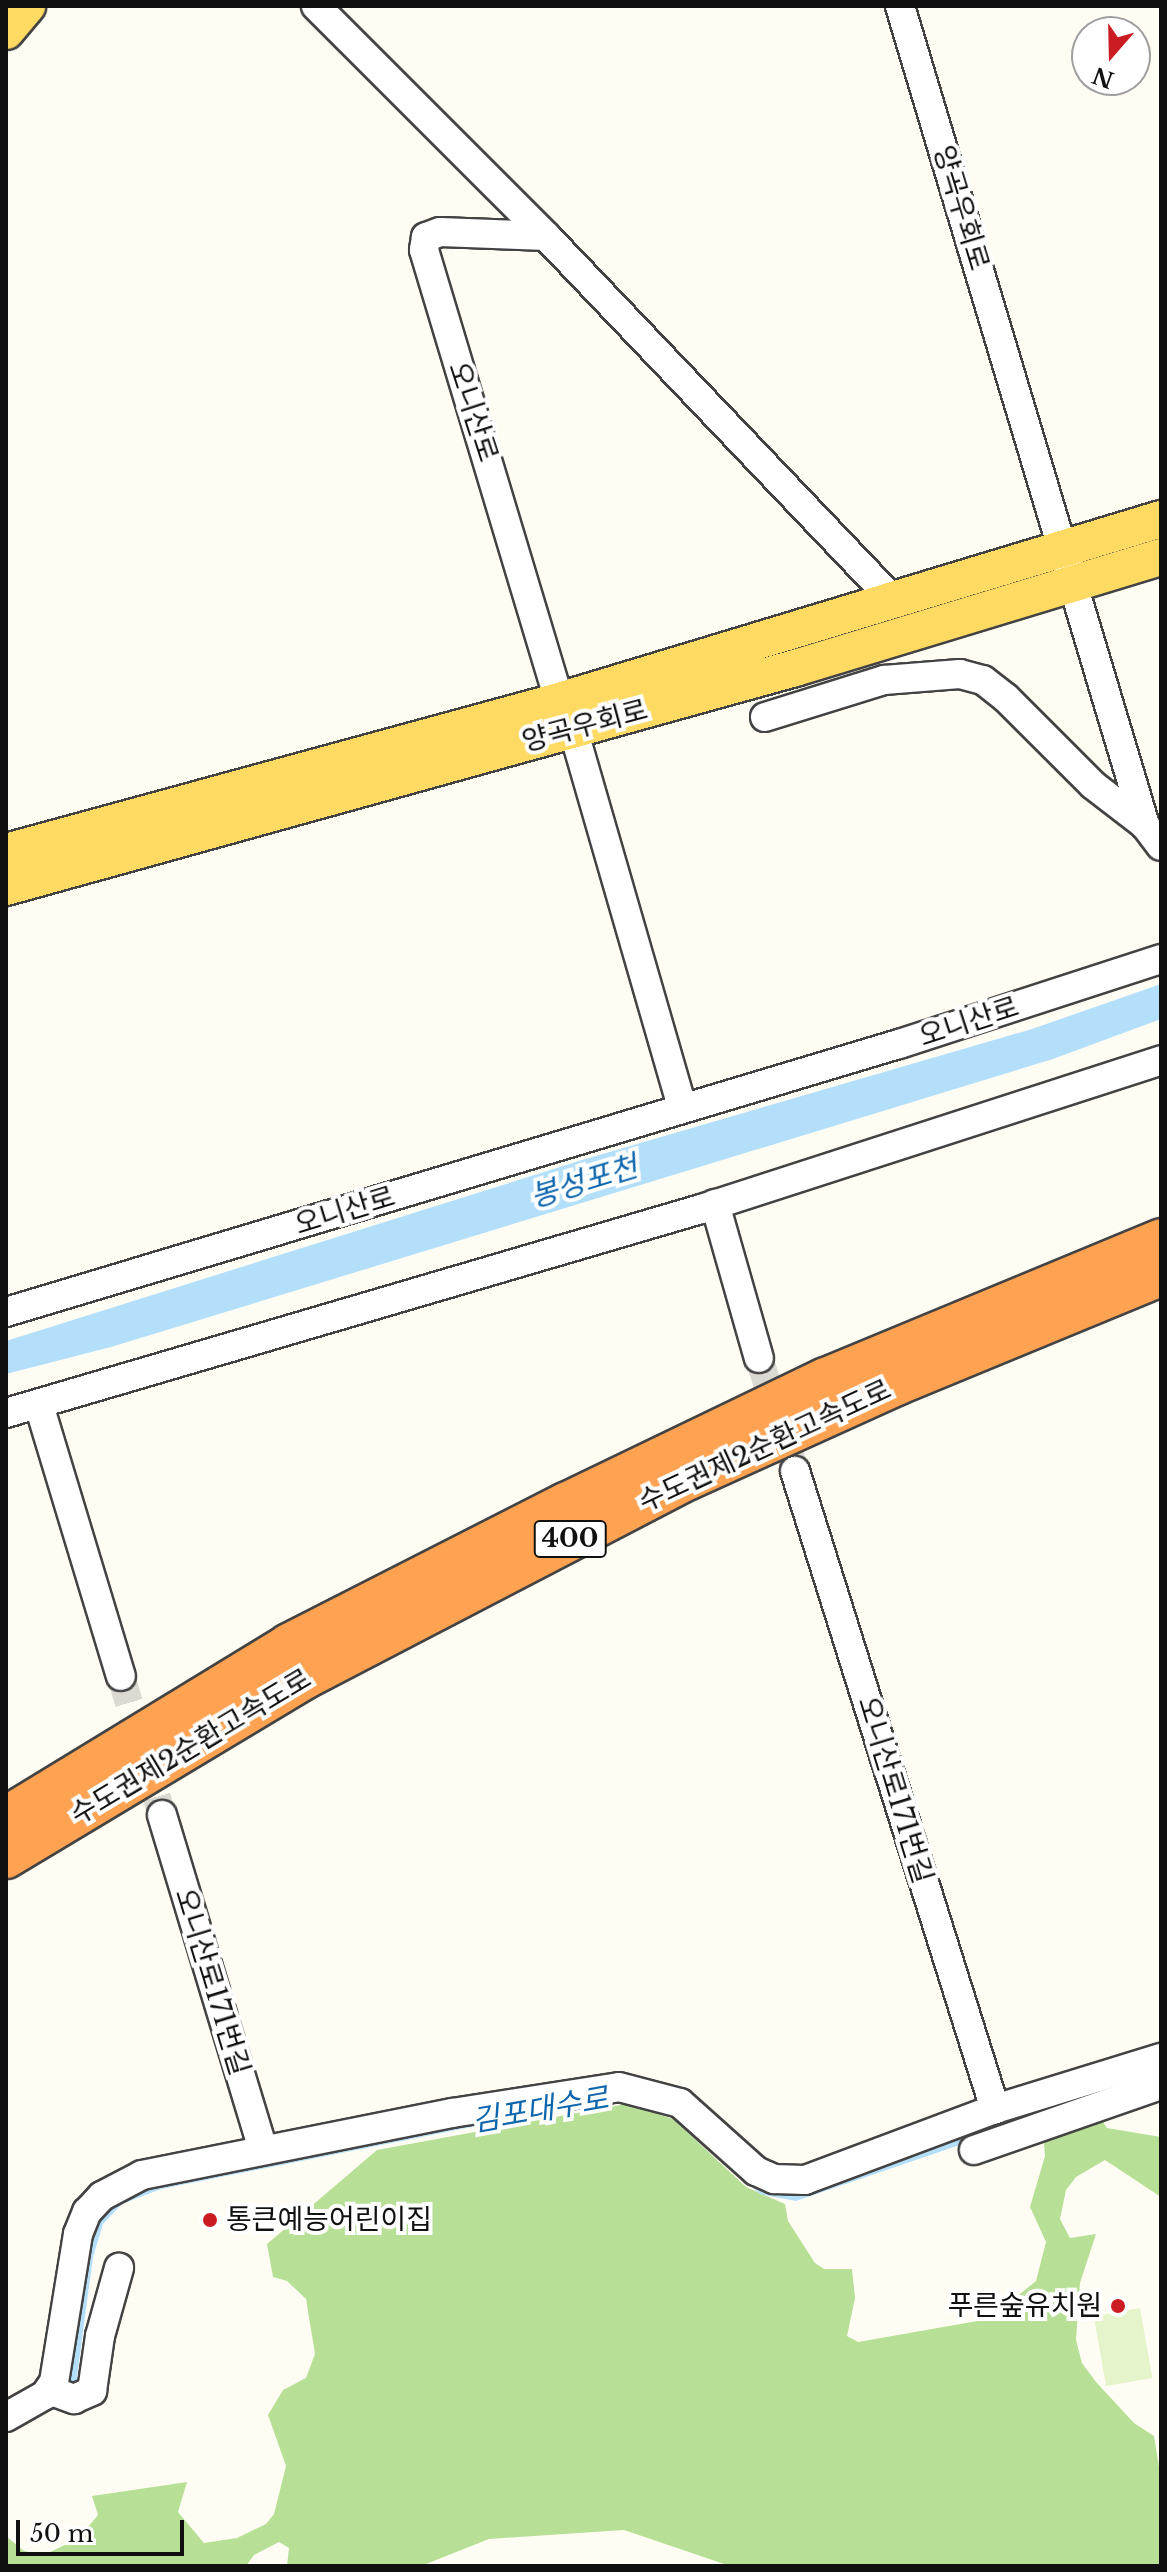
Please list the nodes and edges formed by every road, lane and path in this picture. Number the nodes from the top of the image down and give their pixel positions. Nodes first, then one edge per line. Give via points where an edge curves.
1 (27, 6) edge
2 (316, 6) edge
3 (900, 6) edge
4 (6, 31) edge
5 (546, 236) junction
6 (1161, 519) edge
7 (1064, 548) junction
8 (1161, 557) edge
9 (1075, 584) junction
10 (894, 601) junction
11 (566, 715) junction
12 (765, 717) dead end
13 (1153, 835) edge
14 (58, 838) junction
15 (6, 840) edge
16 (6, 852) edge
17 (15, 886) edge
18 (1161, 959) edge
19 (1161, 1060) edge
20 (682, 1106) junction
21 (715, 1204) junction
22 (1161, 1240) edge
23 (1161, 1275) edge
24 (6, 1312) edge
25 (759, 1358) tunnel mouth
26 (39, 1405) junction
27 (6, 1413) edge
28 (795, 1471) tunnel mouth
29 (121, 1676) tunnel mouth
30 (162, 1815) tunnel mouth
31 (6, 1818) edge
32 (6, 1857) edge
33 (1161, 2058) edge
34 (1161, 2085) edge
35 (995, 2109) junction
36 (263, 2149) junction
37 (974, 2150) dead end
38 (119, 2268) dead end
39 (49, 2390) junction
40 (6, 2417) edge

1 - 4 main road
2 - 5 street
3 - 7 street, 양곡우회로
5 - 10 street
5 - 11 street, 오니산로 via 440,232 426,237 424,250
6 - 7 main road, 양곡우회로
7 - 9 street
7 - 10 main road, 양곡우회로
8 - 9 main road, 양곡우회로
9 - 11 main road, 양곡우회로
9 - 13 street
10 - 11 main road, 양곡우회로
11 - 14 main road, 양곡우회로
11 - 17 main road, 양곡우회로
11 - 20 street, 오니산로
12 - 13 street via 884,680 960,674 983,680
14 - 15 main road
14 - 16 main road, 양곡우회로
18 - 20 street, 오니산로 via 899,1044
19 - 21 street
20 - 24 street, 오니산로
21 - 25 street
21 - 26 street
22 - 31 highway, 수도권제2순환고속도로 / 400 via 826,1379 566,1504 289,1645
23 - 32 highway, 수도권제2순환고속도로 / 400 via 896,1384 689,1478 304,1678
26 - 27 street
26 - 29 street
28 - 35 street, 오니산로171번길
30 - 36 street, 오니산로171번길
33 - 35 street
34 - 37 street
35 - 36 street via 805,2180 774,2179 756,2171 680,2103 619,2087
36 - 39 street via 142,2175 120,2184 87,2212 78,2234
38 - 39 street via 92,2391 74,2399
39 - 40 street

